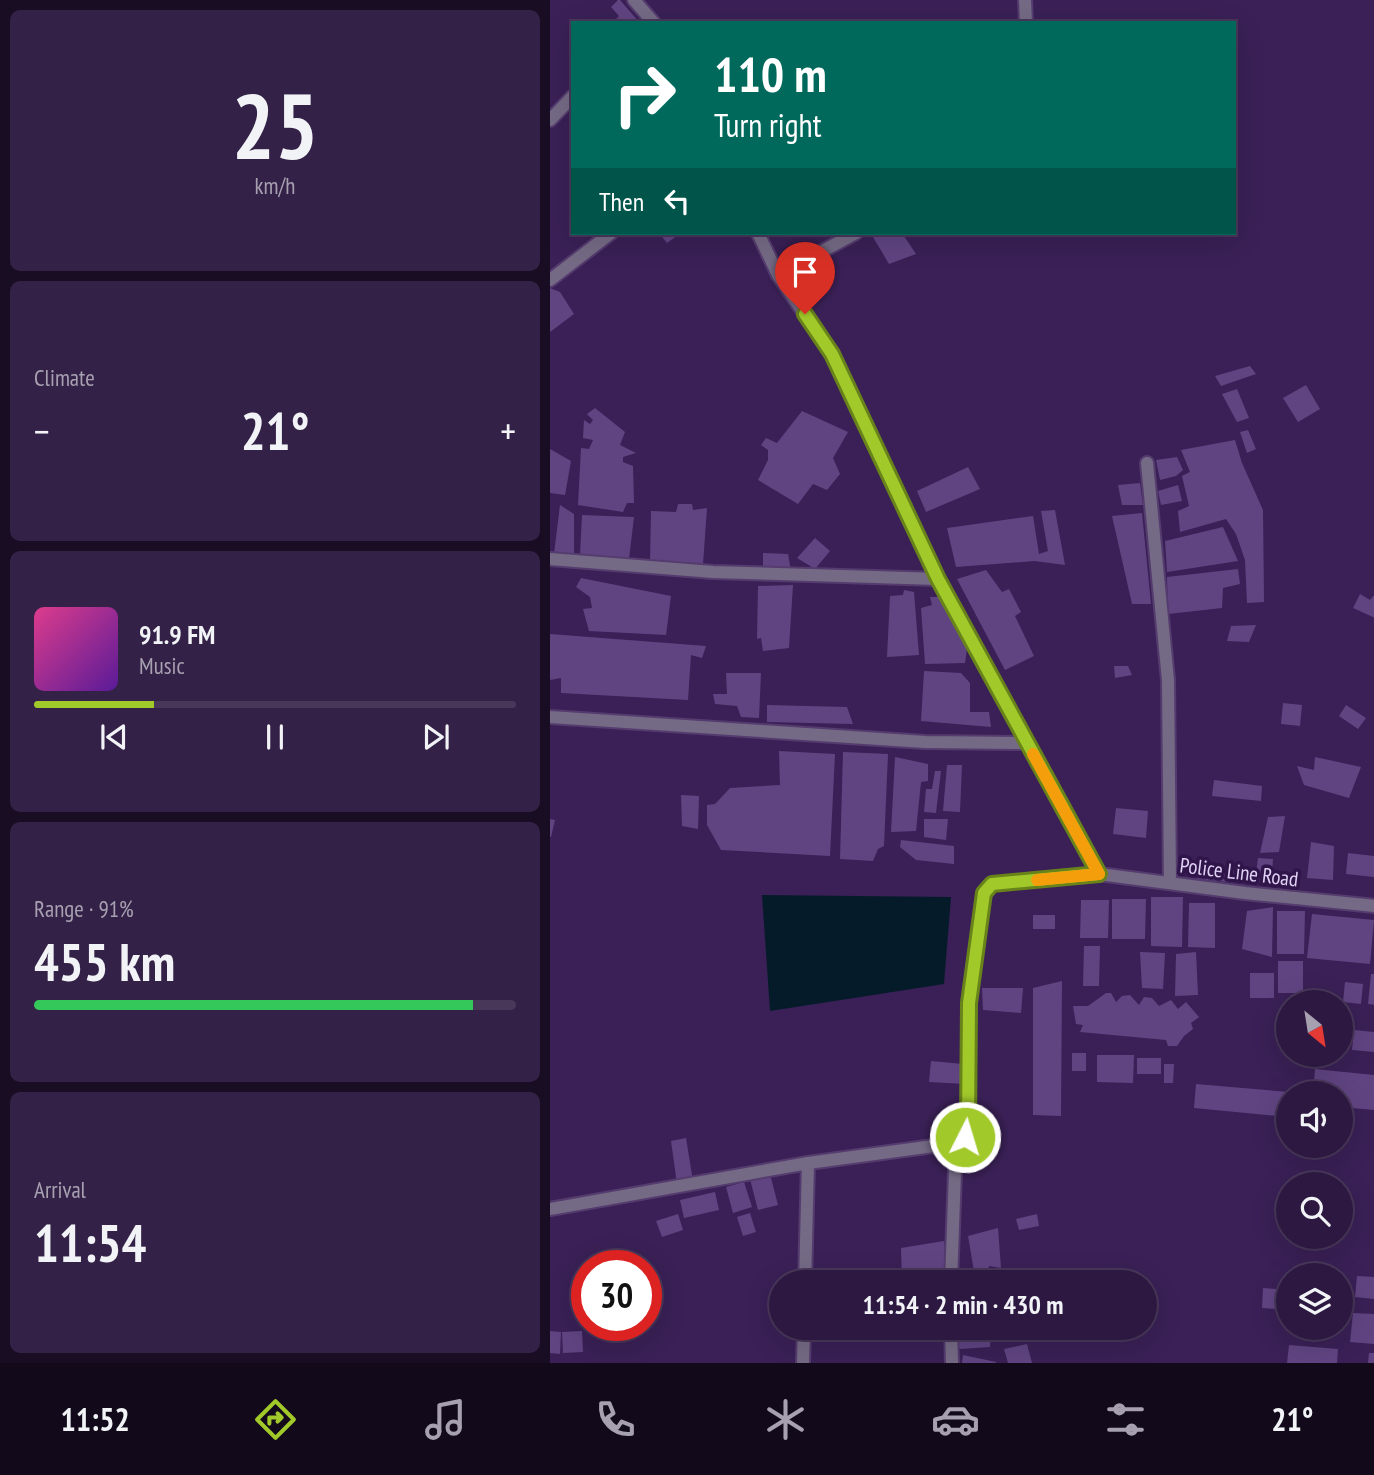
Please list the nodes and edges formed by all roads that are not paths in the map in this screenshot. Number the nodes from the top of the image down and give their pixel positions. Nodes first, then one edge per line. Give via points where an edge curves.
1 (634, 0) edge
2 (1025, 0) edge
3 (652, 21) edge
4 (1026, 21) edge
5 (571, 98) edge
6 (550, 120) edge
7 (608, 235) edge
8 (759, 235) edge
9 (852, 235) edge
10 (778, 275) junction
11 (550, 279) edge
12 (1147, 463) dead end
13 (550, 559) edge
14 (938, 579) junction
15 (550, 717) edge
16 (1027, 743) junction
17 (1099, 874) junction
18 (1171, 883) junction
19 (1374, 906) edge
20 (956, 1143) junction
21 (808, 1163) junction
22 (550, 1209) edge
23 (805, 1270) edge
24 (951, 1270) edge
25 (804, 1340) edge
26 (951, 1340) edge
27 (803, 1363) edge
28 (952, 1363) edge

1 - 3 street
2 - 4 street
5 - 6 street
7 - 11 street
8 - 10 street
9 - 10 street
10 - 14 street via 832,354
12 - 18 street via 1168,680
13 - 14 street via 713,572
14 - 16 street
15 - 16 street via 912,741
16 - 17 street
17 - 18 street, Police Line Road
17 - 20 street, Police Line Road via 992,884 984,893 969,1003 968,1127 965,1137
18 - 19 street, Police Line Road
20 - 21 street
20 - 24 street
21 - 22 street
21 - 23 street
25 - 27 street
26 - 28 street

